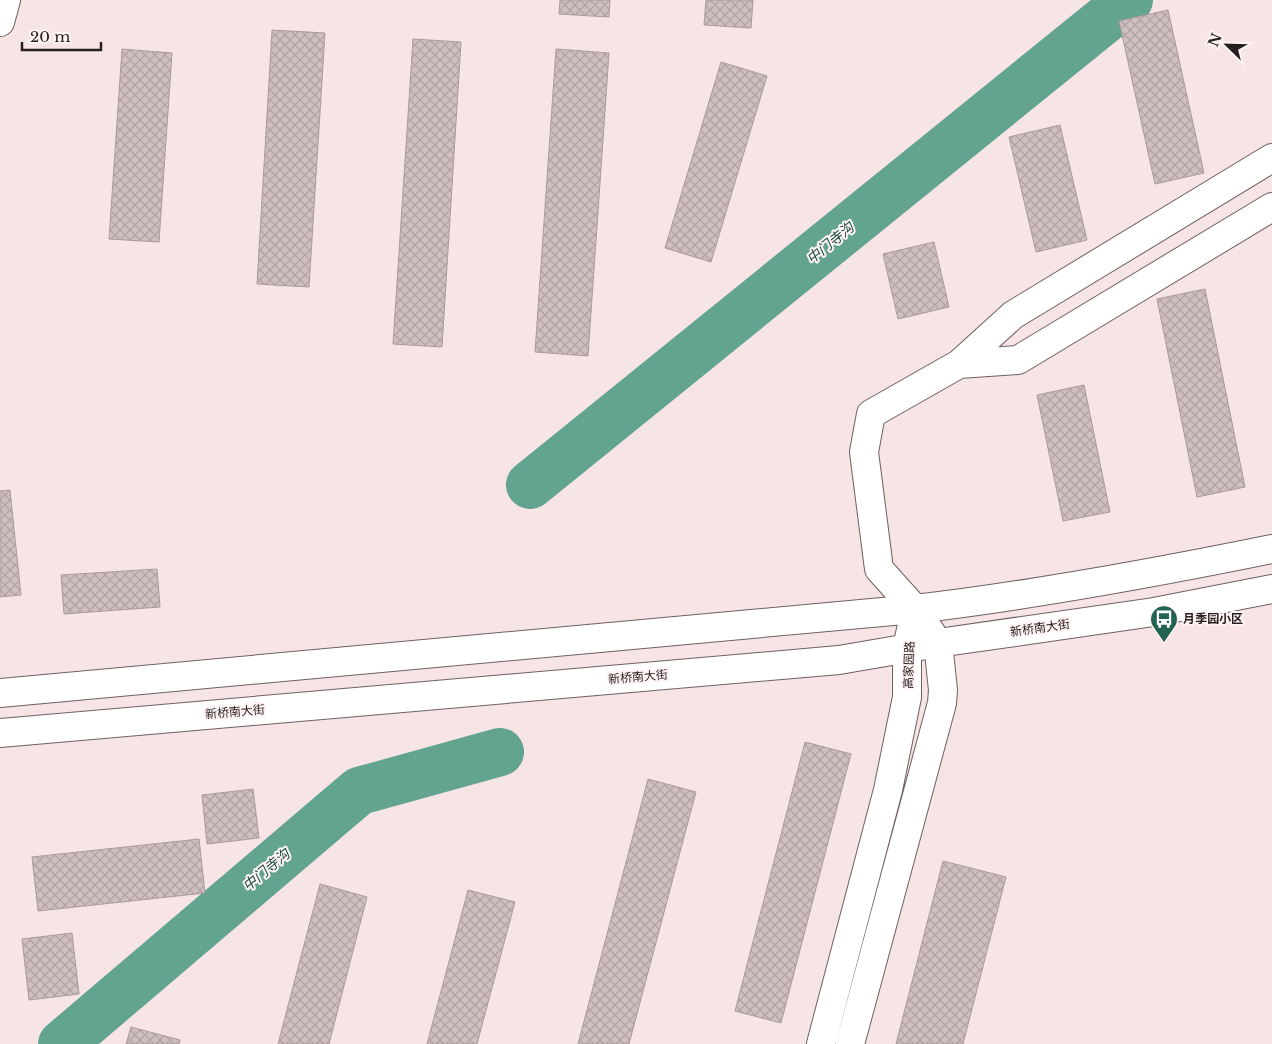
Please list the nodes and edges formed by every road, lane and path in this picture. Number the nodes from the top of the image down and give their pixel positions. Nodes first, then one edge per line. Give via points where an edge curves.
1 (6, 0) edge
2 (0, 22) edge
3 (1272, 158) edge
4 (1272, 207) edge
5 (959, 364) junction
6 (1272, 549) edge
7 (1272, 589) edge
8 (915, 609) junction
9 (938, 643) junction
10 (907, 648) junction
11 (0, 693) edge
12 (0, 733) edge
13 (821, 1044) edge
14 (850, 1044) edge

1 - 2 main road
3 - 5 main road via 1013,315
4 - 5 main road via 1018,360
5 - 8 main road via 871,414 864,452 879,569
6 - 8 main road via 992,600
7 - 9 main road, 新桥南大街 via 1154,612
8 - 9 main road, 高家园路
8 - 10 main road, 高家园路
8 - 11 main road
9 - 10 main road, 新桥南大街
9 - 14 main road, 高家园路 via 942,703
10 - 12 main road, 新桥南大街 via 839,660
10 - 13 main road, 高家园路 via 908,697 888,790

